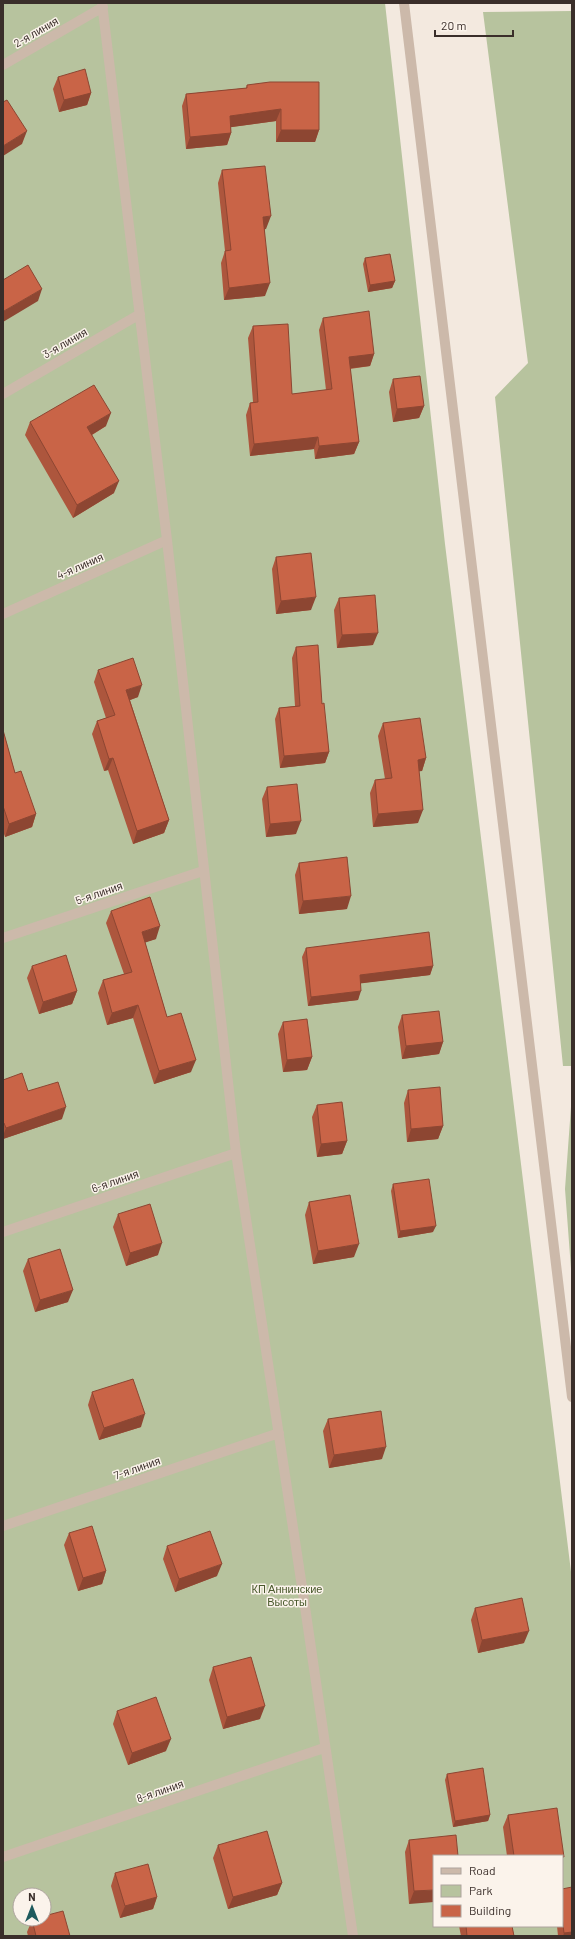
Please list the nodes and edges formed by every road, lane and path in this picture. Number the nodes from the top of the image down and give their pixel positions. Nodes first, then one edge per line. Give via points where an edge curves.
1 (404, 3) edge
2 (102, 5) edge
3 (3, 65) edge
4 (140, 314) junction
5 (3, 394) edge
6 (167, 540) junction
7 (3, 614) edge
8 (203, 871) junction
9 (3, 938) edge
10 (236, 1153) junction
11 (3, 1232) edge
12 (572, 1397) edge
13 (279, 1433) junction
14 (3, 1526) edge
15 (324, 1748) junction
16 (3, 1856) edge
17 (353, 1936) edge

1 - 12 street
2 - 3 street, 2-я линия
2 - 4 street
4 - 5 street, 3-я линия
4 - 6 street
6 - 7 street, 4-я линия
6 - 8 street
8 - 9 street, 5-я линия
8 - 10 street
10 - 11 street, 6-я линия
10 - 13 street
13 - 14 street, 7-я линия
13 - 15 street
15 - 16 street, 8-я линия
15 - 17 street

